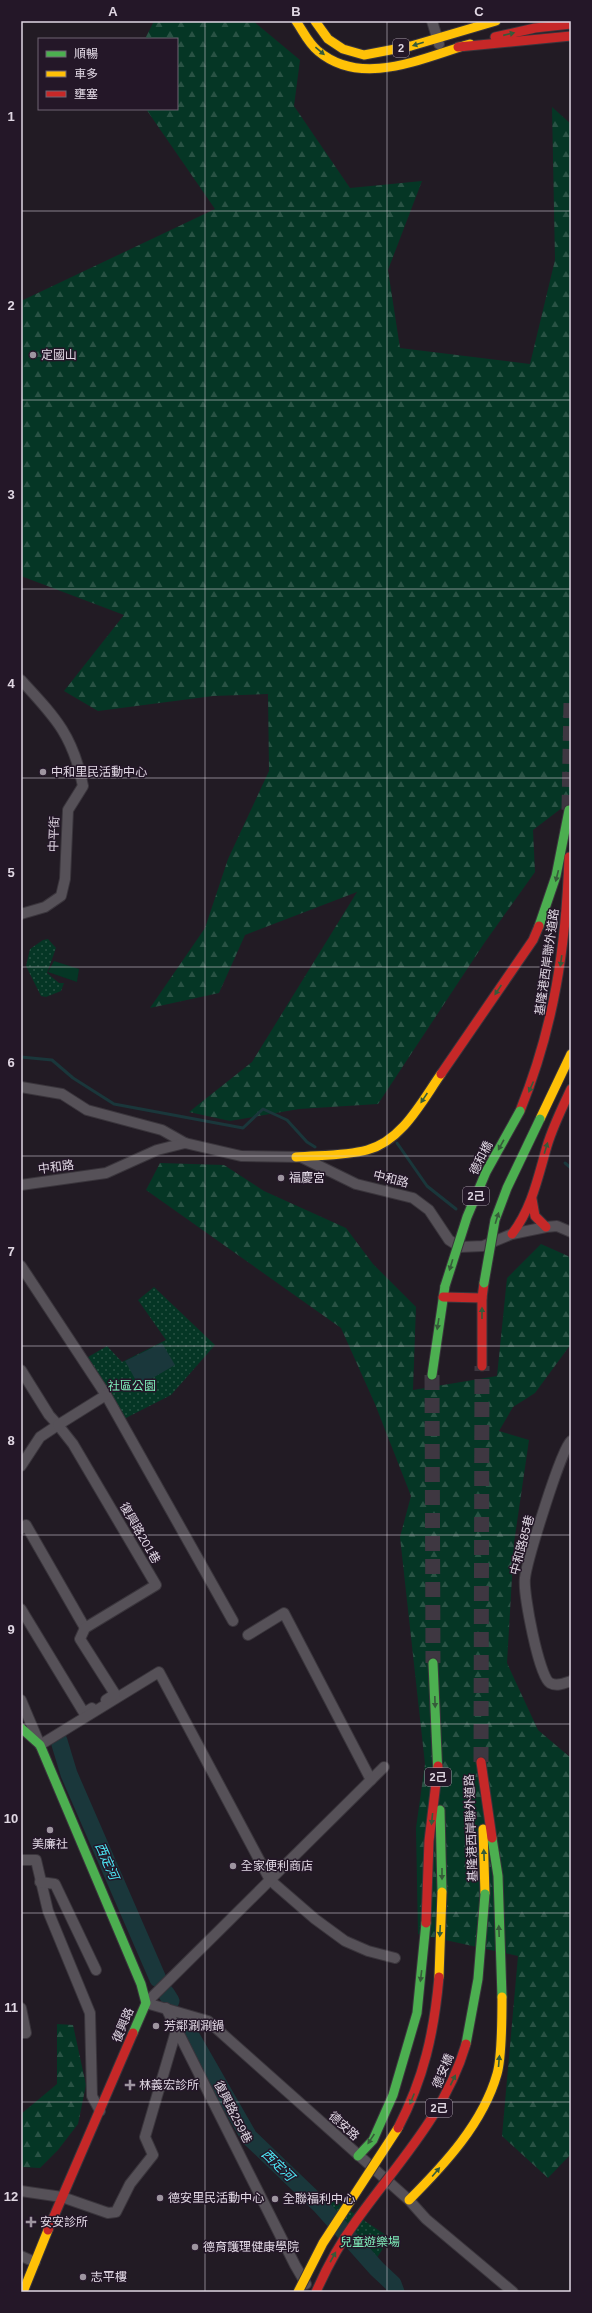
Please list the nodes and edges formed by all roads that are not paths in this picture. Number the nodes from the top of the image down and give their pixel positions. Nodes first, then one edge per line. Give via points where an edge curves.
1 (296, 21) edge
2 (315, 21) edge
3 (432, 21) edge
4 (496, 21) edge
5 (571, 24) edge
6 (453, 33) junction
7 (571, 36) edge
8 (437, 38) junction
9 (458, 47) junction
10 (442, 52) junction
11 (21, 680) edge
12 (569, 908) edge
13 (21, 914) edge
14 (571, 1054) edge
15 (21, 1087) edge
16 (571, 1089) edge
17 (520, 1111) joint
18 (162, 1130) junction
19 (185, 1143) junction
20 (157, 1150) junction
21 (331, 1154) junction
22 (296, 1157) junction
23 (318, 1165) junction
24 (21, 1185) edge
25 (532, 1199) junction
26 (546, 1227) junction
27 (571, 1232) edge
28 (512, 1234) junction
29 (21, 1266) edge
30 (443, 1297) junction
31 (482, 1298) junction
32 (482, 1366) tunnel mouth
33 (21, 1370) edge
34 (432, 1375) tunnel mouth
35 (106, 1395) junction
36 (58, 1425) junction
37 (571, 1441) edge
38 (21, 1466) edge
39 (21, 1530) edge
40 (21, 1609) edge
41 (233, 1621) dead end
42 (85, 1628) junction
43 (248, 1635) dead end
44 (433, 1663) tunnel mouth
45 (571, 1681) edge
46 (21, 1700) edge
47 (24, 1715) edge
48 (21, 1728) edge
49 (40, 1745) junction
50 (438, 1766) junction
51 (384, 1767) dead end
52 (371, 1780) junction
53 (21, 1860) edge
54 (270, 1880) junction
55 (40, 1882) junction
56 (485, 1894) joint
57 (395, 1958) dead end
58 (96, 1970) dead end
59 (146, 2002) junction
60 (21, 2008) edge
61 (166, 2008) junction
62 (176, 2031) junction
63 (23, 2033) edge
64 (100, 2111) junction
65 (358, 2156) junction
66 (21, 2191) edge
67 (62, 2197) junction
68 (409, 2200) junction
69 (21, 2256) edge
70 (35, 2262) junction
71 (23, 2292) edge
72 (298, 2292) edge
73 (311, 2292) edge
74 (316, 2292) edge
75 (513, 2292) edge

1 -> 10 main road, 2 via 318,51 337,63 364,70 408,62
8 -> 2 main road, 2 via 364,56 343,49 328,39
3 - 8 street
4 - 6 main road, 2
9 -> 5 main road, 2 via 535,28
6 - 8 main road, 2
6 - 9 main road
7 - 9 main road
8 - 10 street
9 - 10 main road, 2
11 - 13 street, 中平街 via 47,709 69,740 78,763 82,786 68,810 65,879 61,896 45,907
12 -> 17 main road, 基隆港西岸聯外道路 / 2己 via 546,1042 535,1077
12 -> 21 main road, 基隆港西岸聯外道路 / 2己 via 569,810 558,872 542,922 533,940 415,1111 397,1132 383,1143 367,1150
31 -> 14 main road, 2己, bridge via 495,1220 507,1188
15 - 18 street, 中和路 via 62,1094 87,1110
25 -> 16 main road via 551,1134
17 -> 30 main road, 德和橋 / 2己, bridge via 486,1172 467,1217
18 - 19 street, 中和路
18 - 20 street via 166,1140
19 - 20 street, 中和路
19 - 22 street, 中和路 via 241,1156
20 - 24 street, 中和路 via 106,1173
21 - 22 main road
21 - 23 main road via 319,1160
22 - 23 street, 中和路
23 - 28 street, 中和路 via 356,1184 414,1198 429,1210 449,1240 460,1247 483,1246
25 - 26 main road via 535,1216
25 - 28 main road via 521,1224
26 - 27 street, 中和路 via 557,1226
26 - 28 street, 中和路
29 - 35 street
30 - 31 main road
30 -> 34 main road, 2己
32 -> 31 main road, 2己
33 - 36 street, 復興路201巷
35 - 36 street
35 - 41 street
36 - 38 street via 40,1437
36 - 42 street, 復興路201巷 via 73,1444 156,1585
37 - 45 street, 中和路85巷 via 567,1444 524,1580 531,1624 544,1676 550,1683 558,1685
39 - 42 street via 26,1525
40 - 42 street via 84,1713 115,1694 80,1640
43 - 52 street via 284,1613
44 -> 50 main road, 2己
46 - 47 street
47 - 49 street
48 - 49 main road, 復興路
49 - 54 street via 159,1672
49 - 59 main road, 復興路 via 141,1984
50 -> 65 main road via 429,1841 425,1947 417,2013 393,2095 373,2140
50 -> 72 main road, 德安橋 / 2己, bridge via 442,1892 434,2023 421,2074 411,2102 381,2155 323,2241
51 - 52 street
52 - 54 street
53 - 55 street via 36,1860
54 - 57 street via 345,1941 368,1951
54 - 59 street
55 - 58 street via 55,1884
55 - 64 street via 48,1911 90,2013 92,2096
56 - 68 main road, 基隆港西岸聯外道路 / 2己 via 481,1762 498,1876 502,2012 498,2072 488,2099 465,2136
74 -> 56 main road, 德安橋 / 2己, bridge via 339,2246 437,2113 458,2068 475,2006
59 - 61 street, 德安路
59 - 64 main road, 復興路
60 - 63 street
61 - 62 street, 復興路259巷
61 - 65 street, 德安路 via 208,2021
62 - 67 street via 145,2137 153,2155 130,2184 116,2212 108,2213
62 - 73 street, 復興路259巷
64 - 67 main road, 復興路
65 - 68 street, 德安路
66 - 67 street
67 - 70 main road, 復興路
68 - 75 street, 德安路 via 426,2219
69 - 70 street
70 - 71 main road, 復興路

